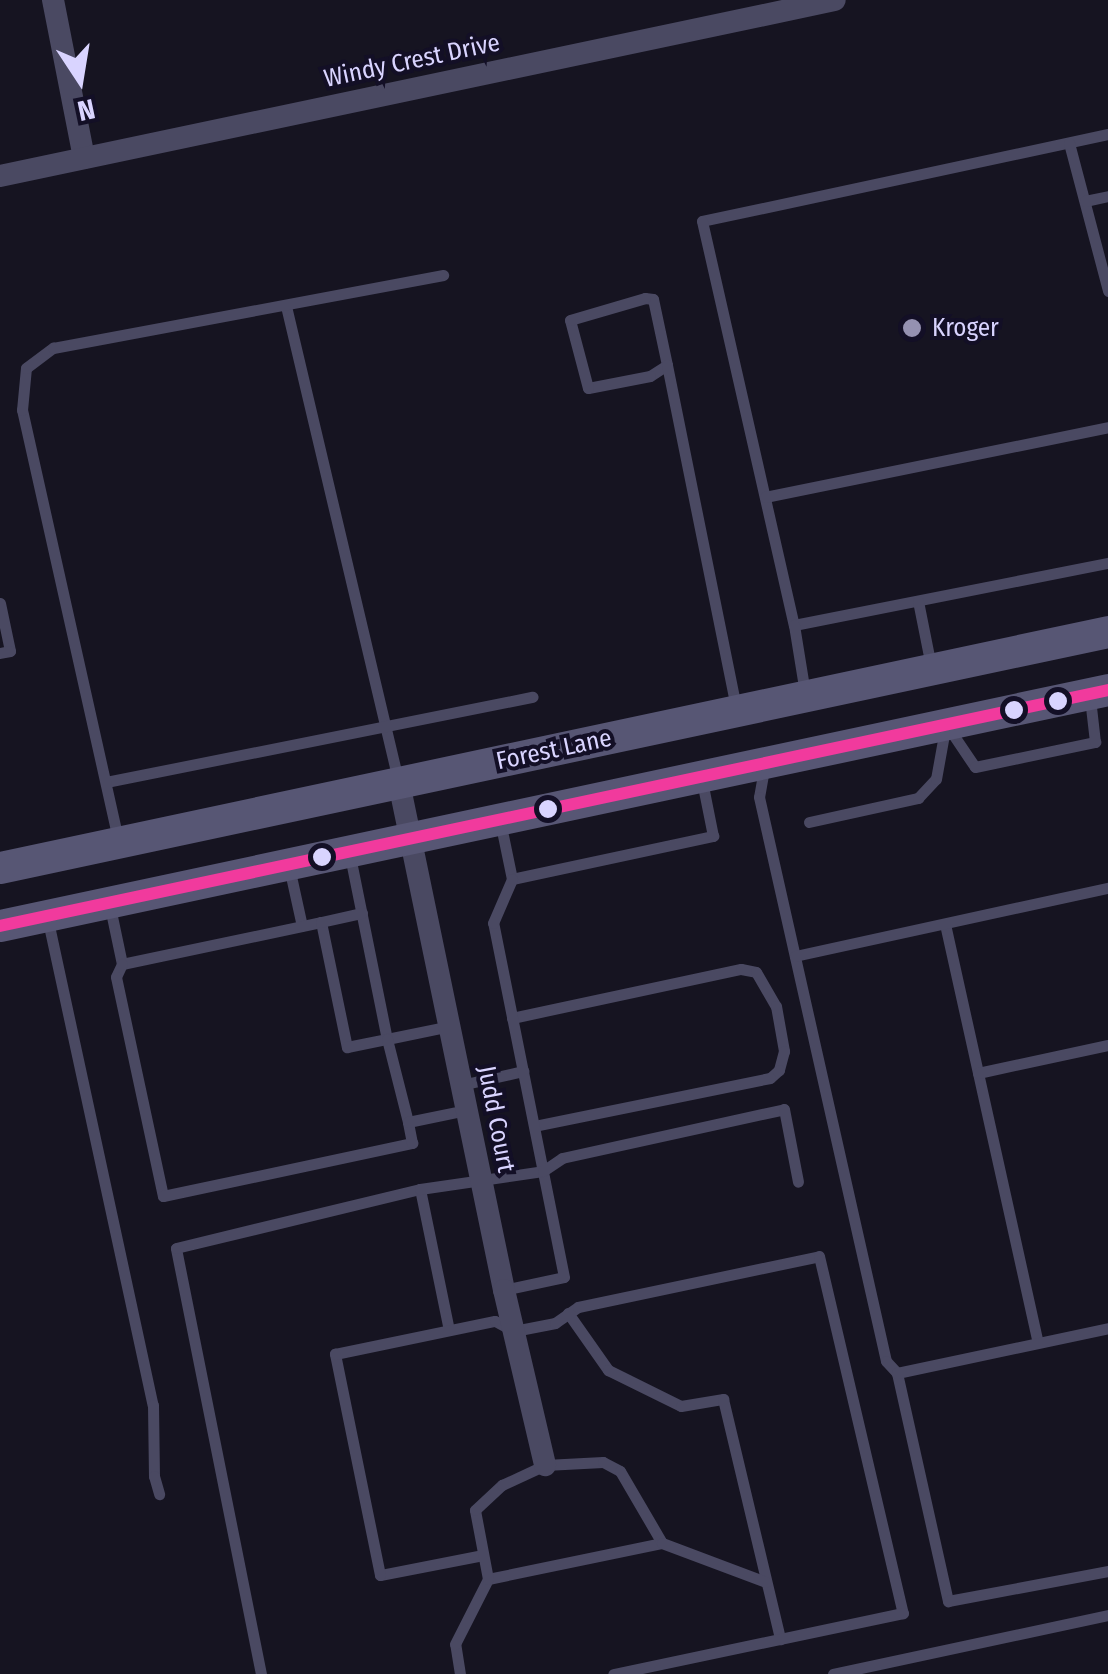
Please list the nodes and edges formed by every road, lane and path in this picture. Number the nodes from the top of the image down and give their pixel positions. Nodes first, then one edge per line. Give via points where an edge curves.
1 (52, 0) edge
2 (835, 0) edge
3 (1108, 134) edge
4 (1069, 143) junction
5 (84, 158) junction
6 (0, 176) edge
7 (1108, 196) edge
8 (1085, 201) junction
9 (444, 276) dead end
10 (1108, 291) edge
11 (286, 306) junction
12 (667, 364) junction
13 (1108, 427) edge
14 (765, 497) junction
15 (1108, 563) edge
16 (918, 601) junction
17 (0, 603) edge
18 (794, 625) junction
19 (1108, 632) edge
20 (0, 653) edge
21 (932, 670) junction
22 (1098, 692) edge
23 (533, 697) dead end
24 (806, 697) junction
25 (737, 712) junction
26 (689, 722) junction
27 (946, 725) junction
28 (384, 726) junction
29 (765, 763) junction
30 (701, 776) junction
31 (106, 782) junction
32 (399, 782) junction
33 (500, 819) junction
34 (809, 822) dead end
35 (411, 838) junction
36 (119, 843) junction
37 (349, 851) junction
38 (288, 864) junction
39 (0, 868) edge
40 (512, 879) junction
41 (1108, 888) edge
42 (110, 902) junction
43 (362, 913) junction
44 (48, 916) junction
45 (321, 922) junction
46 (945, 924) junction
47 (0, 926) edge
48 (302, 926) junction
49 (796, 956) junction
50 (122, 964) junction
51 (512, 1018) junction
52 (450, 1026) junction
53 (387, 1039) junction
54 (1108, 1045) edge
55 (523, 1071) junction
56 (978, 1073) junction
57 (462, 1085) junction
58 (466, 1110) junction
59 (408, 1122) junction
60 (535, 1126) junction
61 (544, 1171) junction
62 (798, 1182) dead end
63 (482, 1183) junction
64 (420, 1189) junction
65 (504, 1290) junction
66 (568, 1313) junction
67 (1108, 1328) edge
68 (449, 1330) junction
69 (514, 1331) junction
70 (1038, 1342) junction
71 (898, 1373) junction
72 (545, 1464) junction
73 (159, 1494) dead end
74 (662, 1542) junction
75 (483, 1555) junction
76 (1108, 1572) edge
77 (488, 1579) junction
78 (766, 1582) junction
79 (1108, 1614) edge
80 (780, 1639) junction
81 (261, 1674) edge
82 (460, 1674) edge
83 (614, 1674) edge
84 (832, 1674) edge

1 - 5 street
2 - 5 street, Windy Crest Drive
3 - 4 lane
4 - 8 lane
4 - 14 lane via 702,221
5 - 6 street, Windy Crest Drive
7 - 8 lane
8 - 10 lane
9 - 11 lane
11 - 28 lane
11 - 31 lane via 53,348 26,368 22,410
12 - 12 lane via 653,299 570,320 588,388 650,376
12 - 25 lane
13 - 14 lane
14 - 18 lane
15 - 16 lane
16 - 18 lane
16 - 21 lane
17 - 20 lane via 10,651
18 - 24 lane
19 - 21 main road, Forest Lane
21 - 24 main road, Forest Lane
21 - 27 main road
22 - 27 main road
22 - 27 lane via 1095,742 975,767
23 - 28 lane
24 - 25 main road, Forest Lane
25 - 26 main road, Forest Lane
26 - 30 main road
26 - 32 main road, Forest Lane
27 - 29 main road
27 - 34 lane via 936,779 918,798
28 - 31 lane
28 - 32 lane
29 - 30 main road
29 - 49 lane via 759,797
30 - 33 main road
30 - 40 lane via 713,836
31 - 36 lane
32 - 35 street, Judd Court
32 - 36 main road, Forest Lane
33 - 35 main road
33 - 40 lane
35 - 37 main road
35 - 52 street, Judd Court
36 - 39 main road, Forest Lane
37 - 38 main road
37 - 43 lane
38 - 42 main road
38 - 48 lane
40 - 51 lane via 492,922
41 - 46 lane
42 - 44 main road
42 - 50 lane
43 - 45 lane
43 - 53 lane
44 - 47 main road
44 - 73 lane via 153,1405
45 - 48 lane
45 - 53 lane via 347,1047
46 - 49 lane
46 - 56 lane
48 - 50 lane
49 - 71 lane via 886,1360
50 - 59 lane via 116,977 164,1196 412,1143
51 - 55 lane
51 - 60 lane via 741,969 756,972 776,1006 784,1051 770,1078
52 - 53 lane
52 - 57 street, Judd Court
53 - 59 lane
54 - 56 lane
55 - 57 lane
55 - 60 lane
56 - 70 lane
57 - 58 street, Judd Court
58 - 59 lane
58 - 63 street, Judd Court
60 - 61 lane
61 - 62 lane via 562,1158 784,1109
61 - 63 lane
61 - 65 lane via 564,1277
63 - 64 lane
63 - 65 street, Judd Court
64 - 68 lane
64 - 81 lane via 176,1248
65 - 69 street, Judd Court
66 - 69 lane
66 - 78 lane via 608,1370 681,1406 723,1399
66 - 80 lane via 818,1256 903,1613
67 - 70 lane
68 - 69 lane via 495,1321
68 - 75 lane via 335,1354 380,1575
69 - 72 street, Judd Court
70 - 71 lane
71 - 76 lane via 948,1602
72 - 74 lane via 602,1462 620,1470
72 - 75 lane via 502,1485 475,1510
74 - 77 lane
74 - 78 lane
75 - 77 lane
77 - 82 lane via 455,1644
78 - 80 lane
79 - 84 lane
80 - 83 lane

